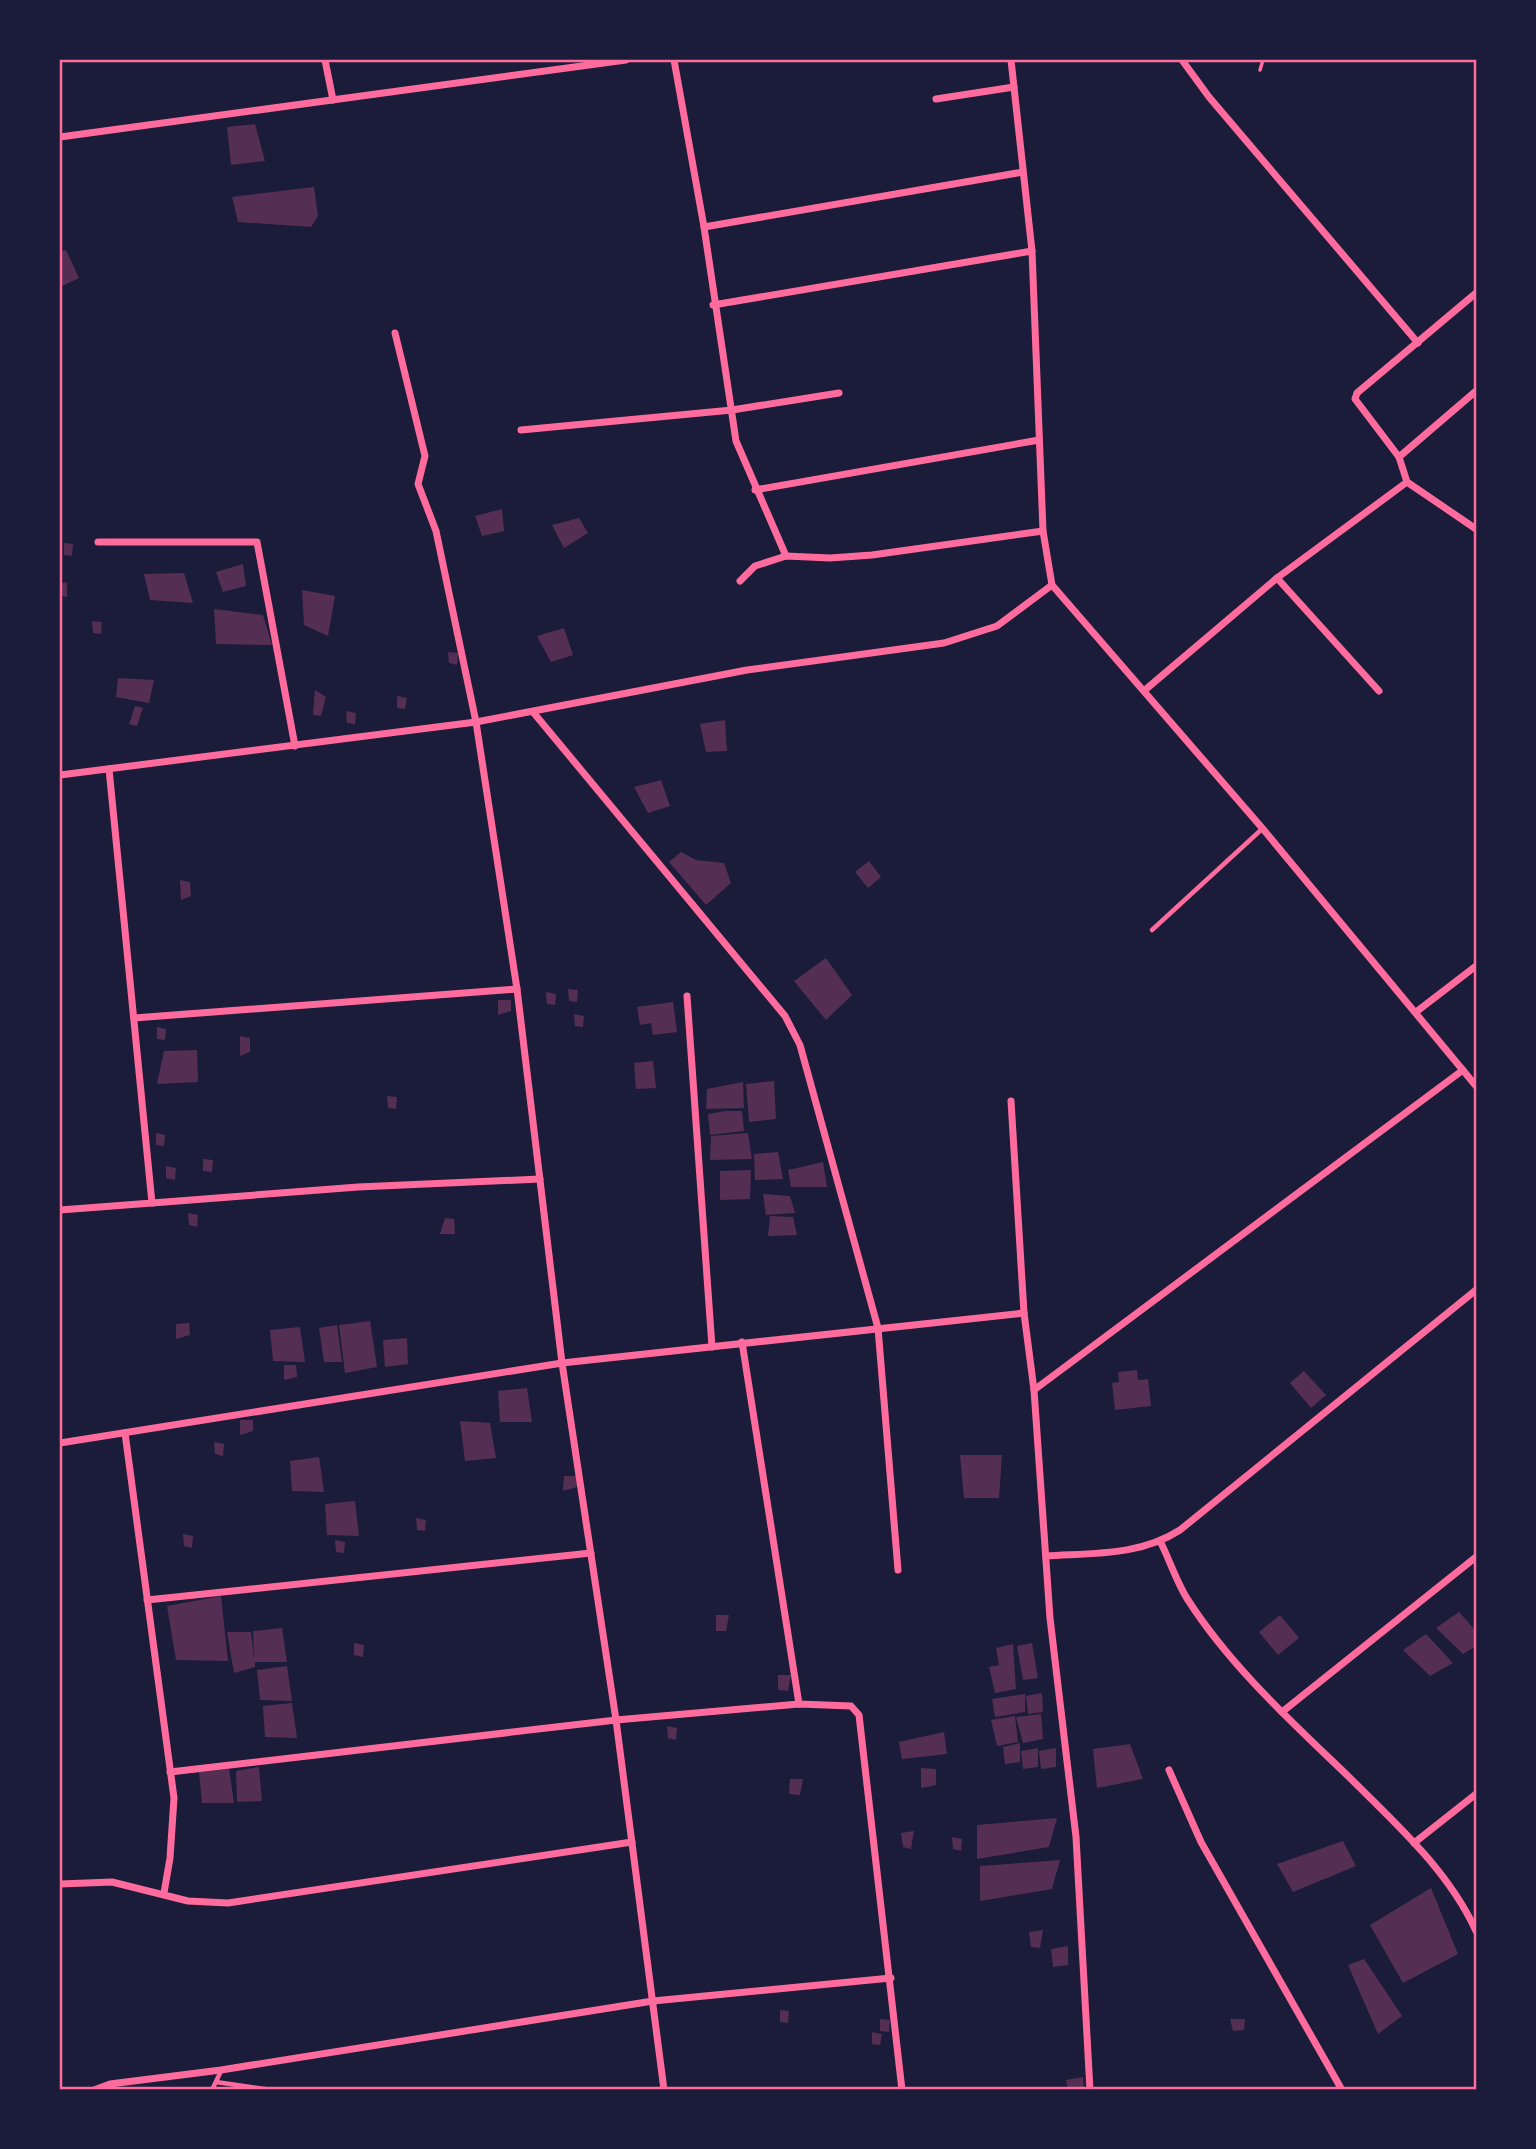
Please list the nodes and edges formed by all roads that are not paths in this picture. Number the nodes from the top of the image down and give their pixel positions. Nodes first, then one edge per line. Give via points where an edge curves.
1 (325, 60) edge
2 (626, 60) edge
3 (674, 60) edge
4 (1011, 60) edge
5 (1182, 60) edge
6 (1014, 87) junction
7 (936, 99) dead end
8 (333, 100) junction
9 (60, 137) edge
10 (1023, 172) junction
11 (704, 227) junction
12 (1032, 251) junction
13 (1476, 293) edge
14 (713, 305) junction
15 (395, 332) dead end
16 (1418, 342) junction
17 (1476, 391) edge
18 (839, 393) dead end
19 (732, 410) junction
20 (521, 430) dead end
21 (1039, 440) junction
22 (1399, 457) junction
23 (1407, 482) junction
24 (755, 490) junction
25 (1476, 529) edge
26 (1043, 531) junction
27 (98, 542) dead end
28 (786, 555) junction
29 (1277, 578) junction
30 (740, 581) dead end
31 (1052, 585) junction
32 (1145, 690) junction
33 (1379, 691) dead end
34 (533, 712) junction
35 (476, 722) junction
36 (295, 746) junction
37 (109, 769) junction
38 (60, 775) edge
39 (1263, 829) junction
40 (1152, 930) dead end
41 (1476, 966) edge
42 (517, 989) junction
43 (687, 996) dead end
44 (1416, 1012) junction
45 (134, 1018) junction
46 (1463, 1070) junction
47 (1476, 1086) edge
48 (1011, 1101) dead end
49 (540, 1179) junction
50 (152, 1203) junction
51 (60, 1210) edge
52 (1476, 1290) edge
53 (1024, 1313) junction
54 (878, 1328) junction
55 (742, 1342) junction
56 (712, 1348) junction
57 (562, 1363) junction
58 (1034, 1390) junction
59 (125, 1433) junction
60 (60, 1443) edge
61 (1161, 1543) junction
62 (590, 1553) junction
63 (1046, 1556) junction
64 (1476, 1557) edge
65 (898, 1570) dead end
66 (147, 1600) junction
67 (799, 1704) junction
68 (1282, 1712) junction
69 (616, 1720) junction
70 (1169, 1770) dead end
71 (170, 1772) junction
72 (1476, 1794) edge
73 (632, 1842) junction
74 (1414, 1843) junction
75 (60, 1884) edge
76 (164, 1893) junction
77 (1476, 1931) edge
78 (891, 1978) junction
79 (653, 2001) junction
80 (221, 2070) junction
81 (216, 2082) junction
82 (94, 2090) edge
83 (212, 2090) edge
84 (272, 2090) edge
85 (664, 2090) edge
86 (902, 2090) edge
87 (1090, 2090) edge
88 (1342, 2090) edge

1 - 8 street
2 - 8 street
3 - 11 street
4 - 6 street
5 - 16 street
6 - 7 street
6 - 10 street
8 - 9 street
10 - 11 street
10 - 12 street
11 - 14 street
12 - 14 street
12 - 21 street
13 - 16 street
14 - 19 street
15 - 35 street via 425,456 418,485 436,531
16 - 22 street via 1355,399
17 - 22 street
18 - 19 street
19 - 20 street
19 - 24 street via 736,441
21 - 24 street
21 - 26 street
22 - 23 street
23 - 25 street
23 - 29 street
24 - 28 street
26 - 28 street via 872,555
26 - 31 street
27 - 36 street via 257,542
28 - 30 street via 755,566
29 - 32 street
29 - 33 street
31 - 32 street
31 - 34 street via 997,626 944,643 747,670
32 - 39 street
34 - 35 street
34 - 54 street via 792,1027
35 - 36 street
35 - 42 street
36 - 37 street
37 - 38 street
37 - 45 street
39 - 40 lane
39 - 44 street
41 - 44 street
42 - 45 street
42 - 49 street
43 - 56 street
44 - 46 street
45 - 50 street
46 - 47 street
46 - 58 street
48 - 53 street
49 - 50 street
49 - 57 street
50 - 51 street
52 - 61 street
53 - 54 street
53 - 58 street
54 - 55 street
54 - 65 street
55 - 56 street
55 - 67 street
56 - 57 street
57 - 59 street
57 - 62 street
58 - 63 street
59 - 60 street
59 - 66 street
61 - 63 street
61 - 68 street via 1187,1599
62 - 66 street
62 - 69 street
63 - 87 street via 1076,1837
64 - 68 street
66 - 71 street
67 - 69 street
67 - 78 street via 851,1706 859,1715
68 - 74 street
69 - 71 street
69 - 73 street
70 - 88 street via 1201,1842
71 - 76 street via 173,1827
72 - 74 street
73 - 76 street via 228,1903 188,1901
73 - 79 street
74 - 77 street via 1453,1889
75 - 76 street via 112,1882
78 - 79 street
78 - 86 street
79 - 80 street
79 - 85 street
80 - 81 lane
80 - 82 street
81 - 83 lane
81 - 84 lane

